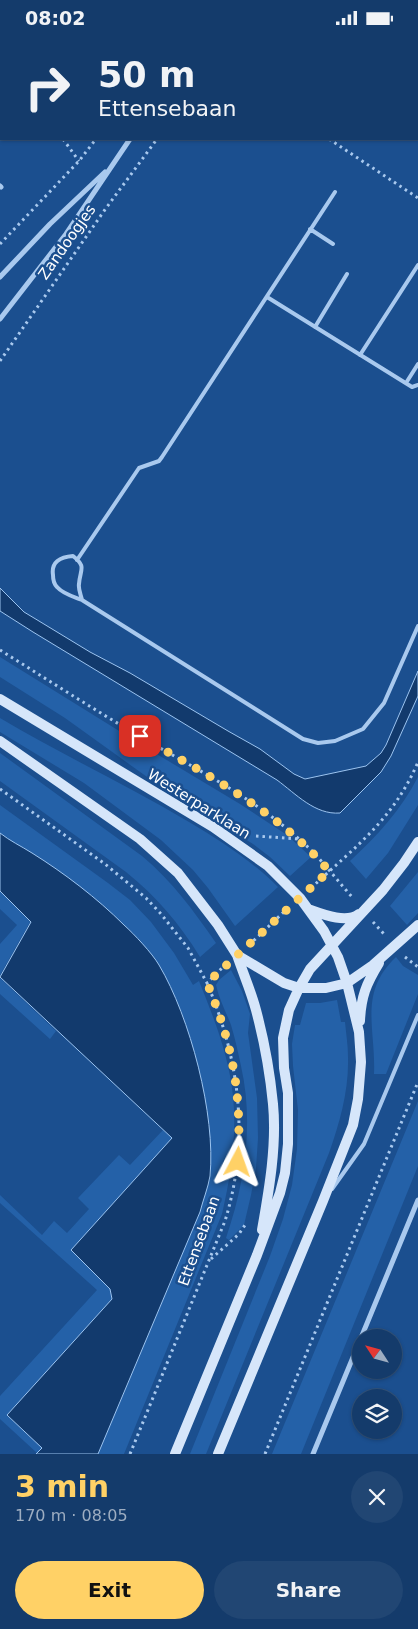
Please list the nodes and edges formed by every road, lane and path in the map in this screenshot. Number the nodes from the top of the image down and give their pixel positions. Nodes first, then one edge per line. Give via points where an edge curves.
1 (65, 140) edge
2 (95, 140) edge
3 (129, 140) edge
4 (156, 140) edge
5 (331, 140) edge
6 (79, 161) junction
7 (112, 165) junction
8 (334, 192) dead end
9 (418, 198) edge
10 (310, 229) junction
11 (0, 244) edge
12 (333, 244) dead end
13 (418, 265) edge
14 (347, 274) dead end
15 (0, 277) edge
16 (267, 297) junction
17 (0, 319) edge
18 (315, 327) junction
19 (360, 355) junction
20 (0, 361) edge
21 (418, 364) edge
22 (406, 383) junction
23 (418, 385) edge
24 (78, 560) junction
25 (82, 600) junction
26 (418, 626) edge
27 (0, 650) edge
28 (0, 699) edge
29 (0, 741) edge
30 (418, 762) edge
31 (0, 789) edge
32 (418, 842) edge
33 (329, 871) junction
34 (300, 898) junction
35 (308, 909) junction
36 (364, 910) junction
37 (418, 925) edge
38 (332, 945) junction
39 (395, 946) junction
40 (237, 955) junction
41 (385, 955) junction
42 (418, 967) edge
43 (207, 983) junction
44 (347, 983) junction
45 (299, 988) junction
46 (418, 1015) edge
47 (360, 1033) junction
48 (418, 1082) edge
49 (418, 1200) edge
50 (324, 1201) junction
51 (248, 1221) dead end
52 (257, 1255) junction
53 (210, 1259) junction
54 (130, 1454) edge
55 (175, 1454) edge
56 (218, 1454) edge
57 (265, 1454) edge
58 (313, 1454) edge

1 - 6 path
2 - 6 path
3 - 7 street, Zandoogjes
4 - 20 path, Zandoogjes
5 - 9 path
6 - 11 path
7 - 15 street, Zandoogjes
7 - 17 street, Zandoogjes via 66,234
8 - 10 lane
10 - 12 lane
10 - 16 lane
13 - 19 lane
14 - 18 lane
16 - 18 lane
16 - 24 lane via 162,457 139,468
18 - 19 lane
19 - 22 lane
21 - 22 lane
22 - 23 lane via 412,387
24 - 25 lane via 83,571 78,585
24 - 25 lane via 73,556 58,560 52,573 57,587
25 - 26 lane via 282,727 318,743 335,741 363,729 384,703
27 - 33 path, Westerparklaan via 239,794 300,839
28 - 34 main road, Westerparklaan via 213,827 268,866
29 - 40 main road via 146,844 178,873
30 - 33 path via 398,800 377,826
31 - 43 path via 105,864 146,898 188,948
32 - 36 main road
33 - 34 path
33 - 36 path, Westerparklaan
34 - 35 main road, Westerparklaan
34 - 40 path
35 - 36 main road via 344,917 355,917
35 - 38 main road, Westerparklaan
36 - 38 main road
36 - 39 path, Westerparklaan
37 - 39 main road
38 - 44 main road
38 - 45 main road via 310,969
39 - 41 main road
39 - 42 path, Westerparklaan
40 - 43 path
40 - 45 main road via 277,980
40 - 52 main road via 262,1036 273,1105 270,1187
41 - 44 main road
41 - 47 main road via 365,987
43 - 53 path, Ettensebaan via 234,1065 240,1120 231,1204
44 - 45 main road via 326,988
44 - 47 main road
45 - 52 main road via 289,1010 283,1038 289,1119 285,1173
46 - 50 lane via 364,1144
47 - 50 main road via 356,1112
48 - 57 path
49 - 58 street
50 - 56 main road
51 - 53 path via 239,1234
52 - 55 main road
53 - 54 path, Ettensebaan

